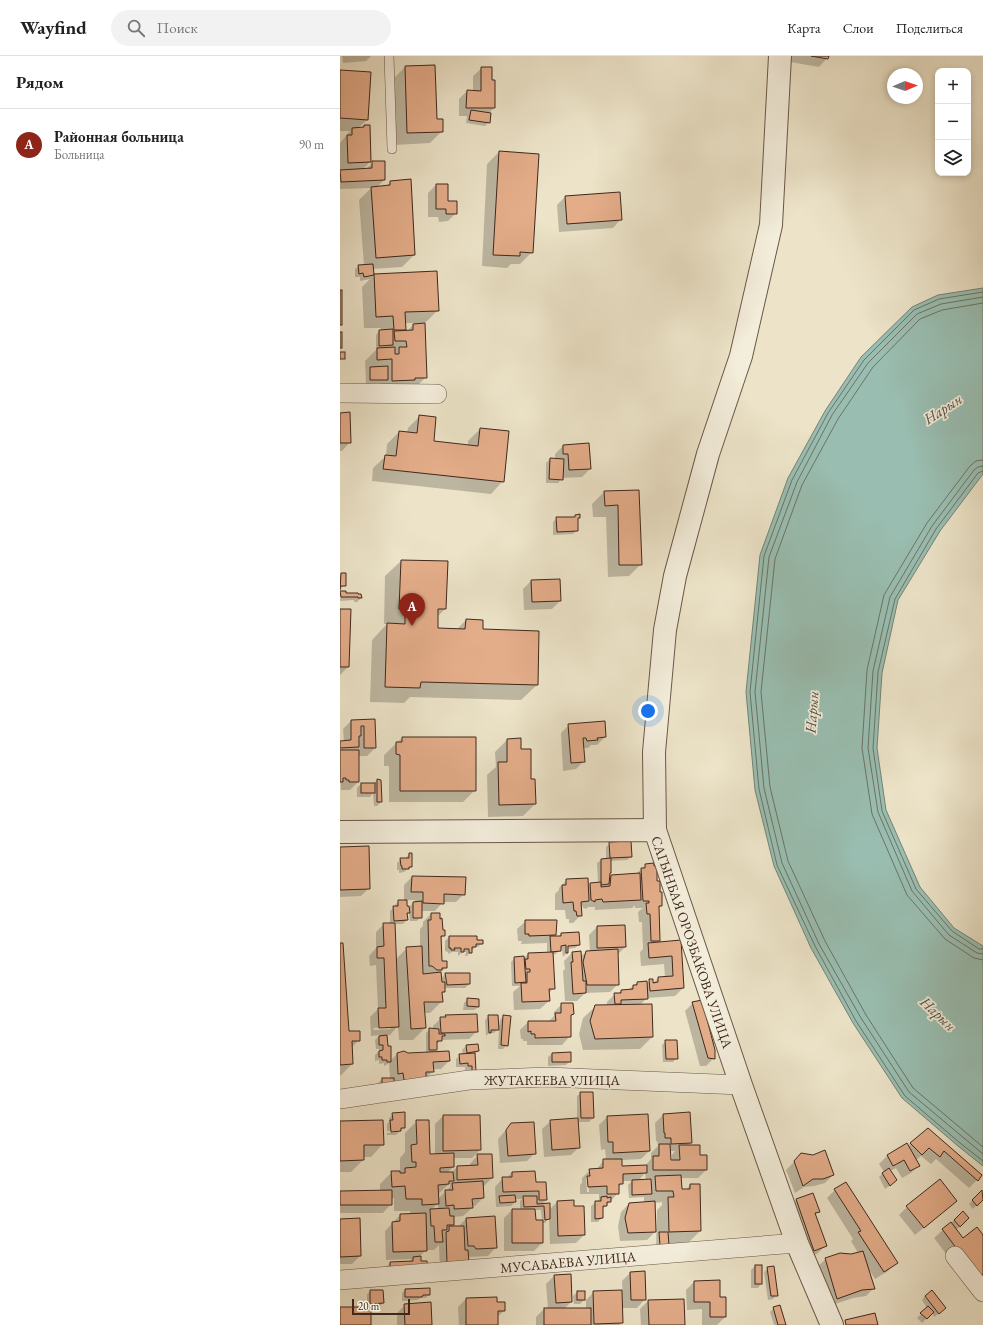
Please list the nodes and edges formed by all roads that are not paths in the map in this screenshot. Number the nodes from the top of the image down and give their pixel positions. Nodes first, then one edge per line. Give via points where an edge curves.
1 (389, 56) edge
2 (780, 56) edge
3 (392, 149) dead end
4 (340, 393) edge
5 (437, 394) dead end
6 (654, 830) junction
7 (340, 832) edge
8 (741, 1085) junction
9 (340, 1099) edge
10 (797, 1243) junction
11 (955, 1256) dead end
12 (340, 1280) edge
13 (983, 1292) edge
14 (832, 1325) edge

1 - 3 lane
2 - 6 street via 771,225 741,356 708,454 675,576 665,630 654,752
4 - 5 street
6 - 7 street, САГЫНБАЯ ОРОЗБАКОВА УЛИЦА
6 - 8 street, САГЫНБАЯ ОРОЗБАКОВА УЛИЦА
8 - 9 street, ЖУТАКЕЕВА УЛИЦА via 547,1076 469,1080
8 - 10 street, САГЫНБАЯ ОРОЗБАКОВА УЛИЦА
10 - 12 street, МУСАБАЕВА УЛИЦА
10 - 14 street, САГЫНБАЯ ОРОЗБАКОВА УЛИЦА
11 - 13 street

